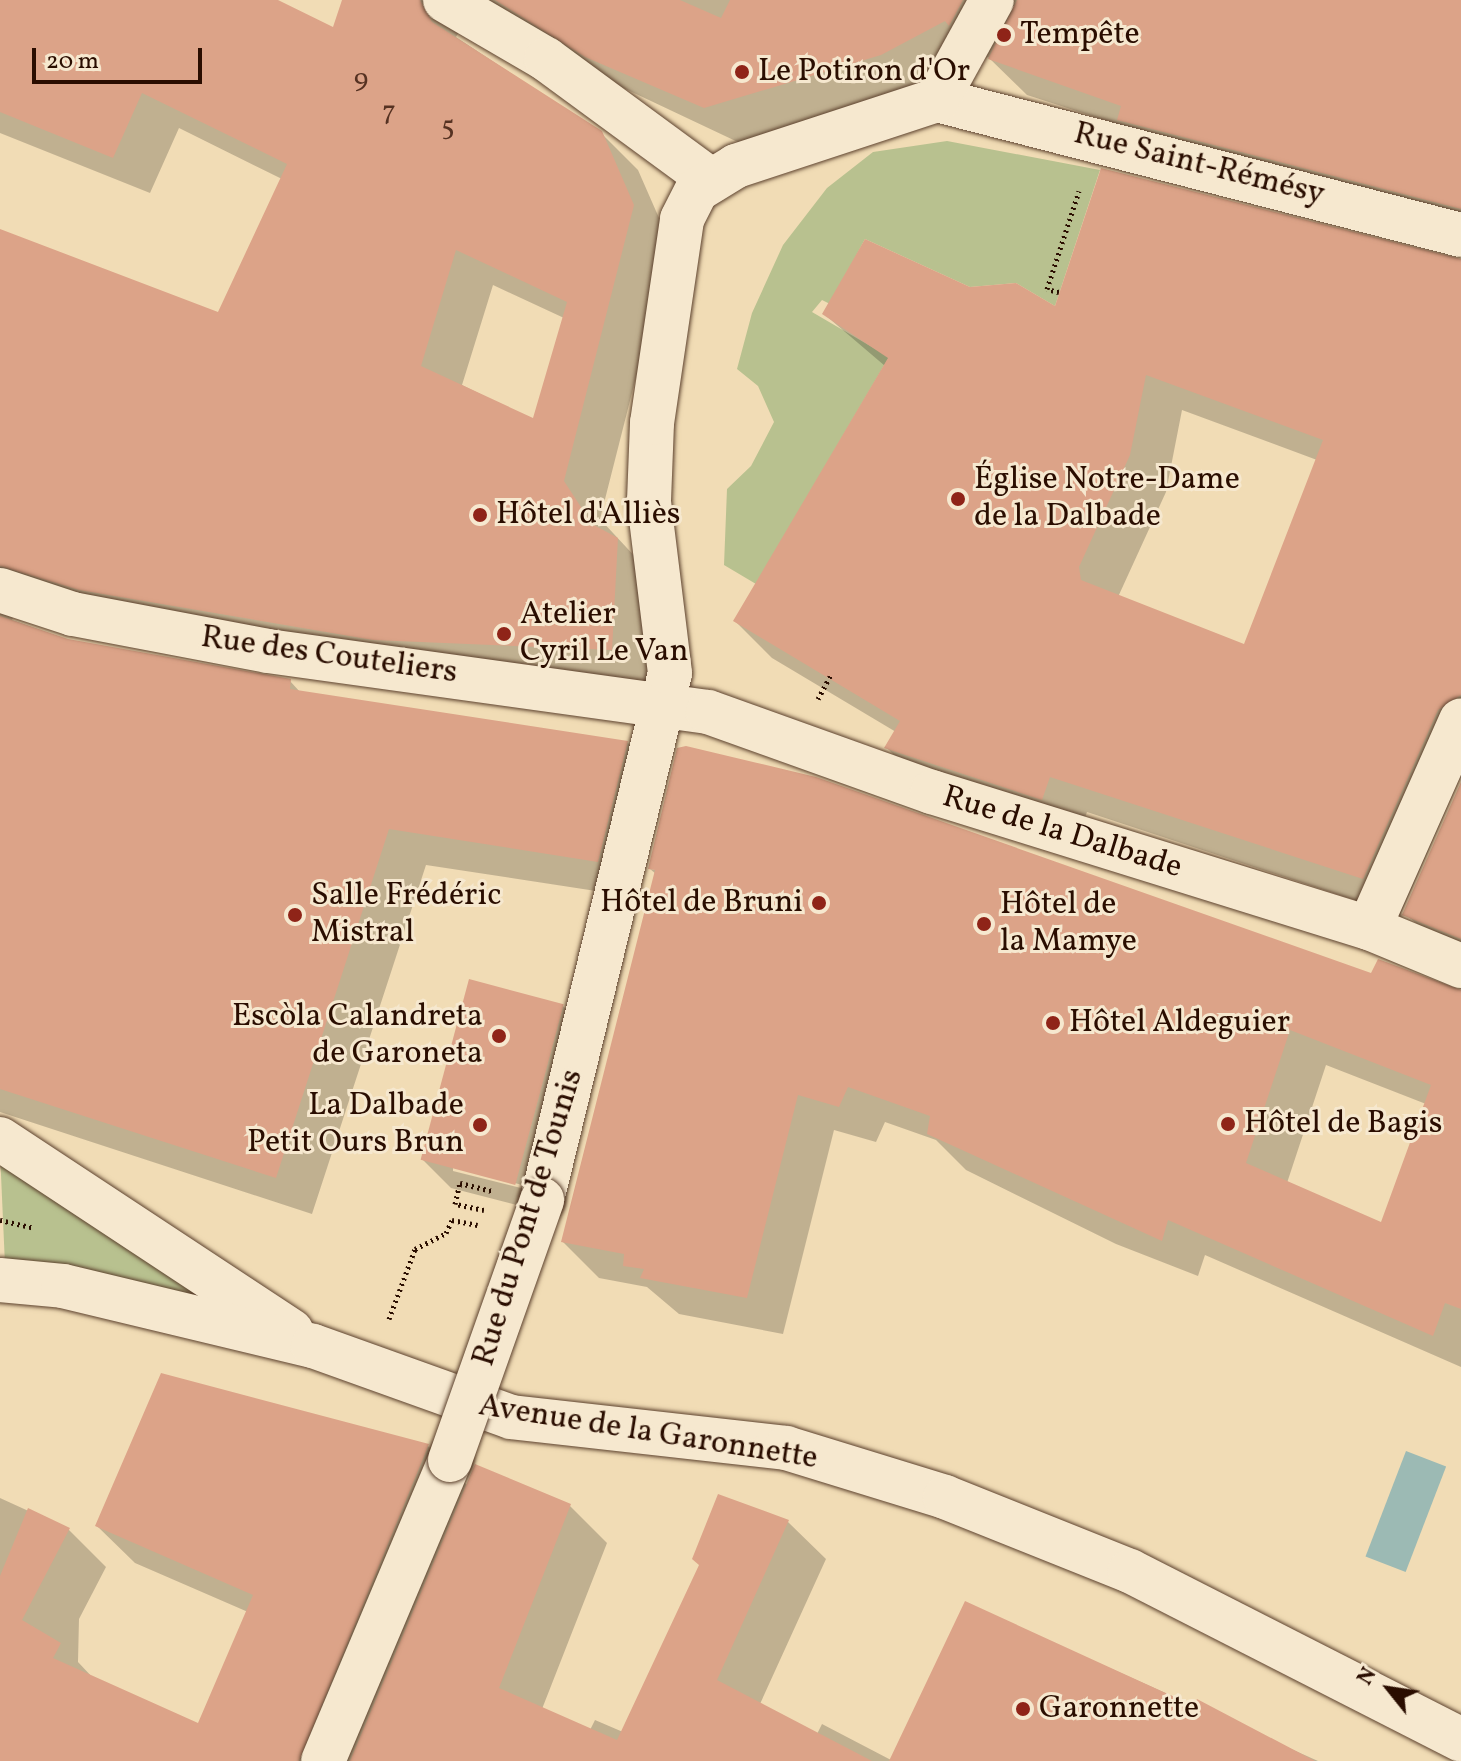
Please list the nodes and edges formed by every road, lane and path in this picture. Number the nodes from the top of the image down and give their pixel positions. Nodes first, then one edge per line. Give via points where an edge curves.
1 (445, 0) edge
2 (992, 0) edge
3 (937, 100) junction
4 (1096, 138) junction
5 (711, 180) junction
6 (1461, 235) edge
7 (1059, 292) dead end
8 (0, 590) edge
9 (663, 703) junction
10 (1461, 720) edge
11 (1369, 928) junction
12 (1461, 966) edge
13 (0, 1139) edge
14 (522, 1196) junction
15 (492, 1220) dead end
16 (491, 1228) dead end
17 (410, 1271) dead end
18 (0, 1280) edge
19 (313, 1346) junction
20 (1461, 1740) edge
21 (323, 1761) edge

1 - 5 street via 546,59
2 - 3 street
3 - 4 street, Rue Saint-Rémésy
3 - 5 street
4 - 6 street, Rue Saint-Rémésy
4 - 7 path via 1047,289
5 - 9 street, Rue du Pont de Tounis via 697,190 676,242 652,423 649,501 670,673
8 - 9 street, Rue des Couteliers via 73,614 268,651
9 - 11 street, Rue de la Dalbade
9 - 14 street, Rue du Pont de Tounis
10 - 11 street
11 - 12 street, Rue de la Dalbade
13 - 19 street, Avenue de la Garonnette
14 - 15 path via 460,1183 455,1204 493,1212
14 - 21 street, Rue du Pont de Tounis, bridge via 450,1460
16 - 17 path via 452,1220 446,1233 415,1249
18 - 19 street, Avenue de la Garonnette via 63,1286
19 - 20 street, Avenue de la Garonnette via 511,1417 786,1448 945,1497 1130,1571

